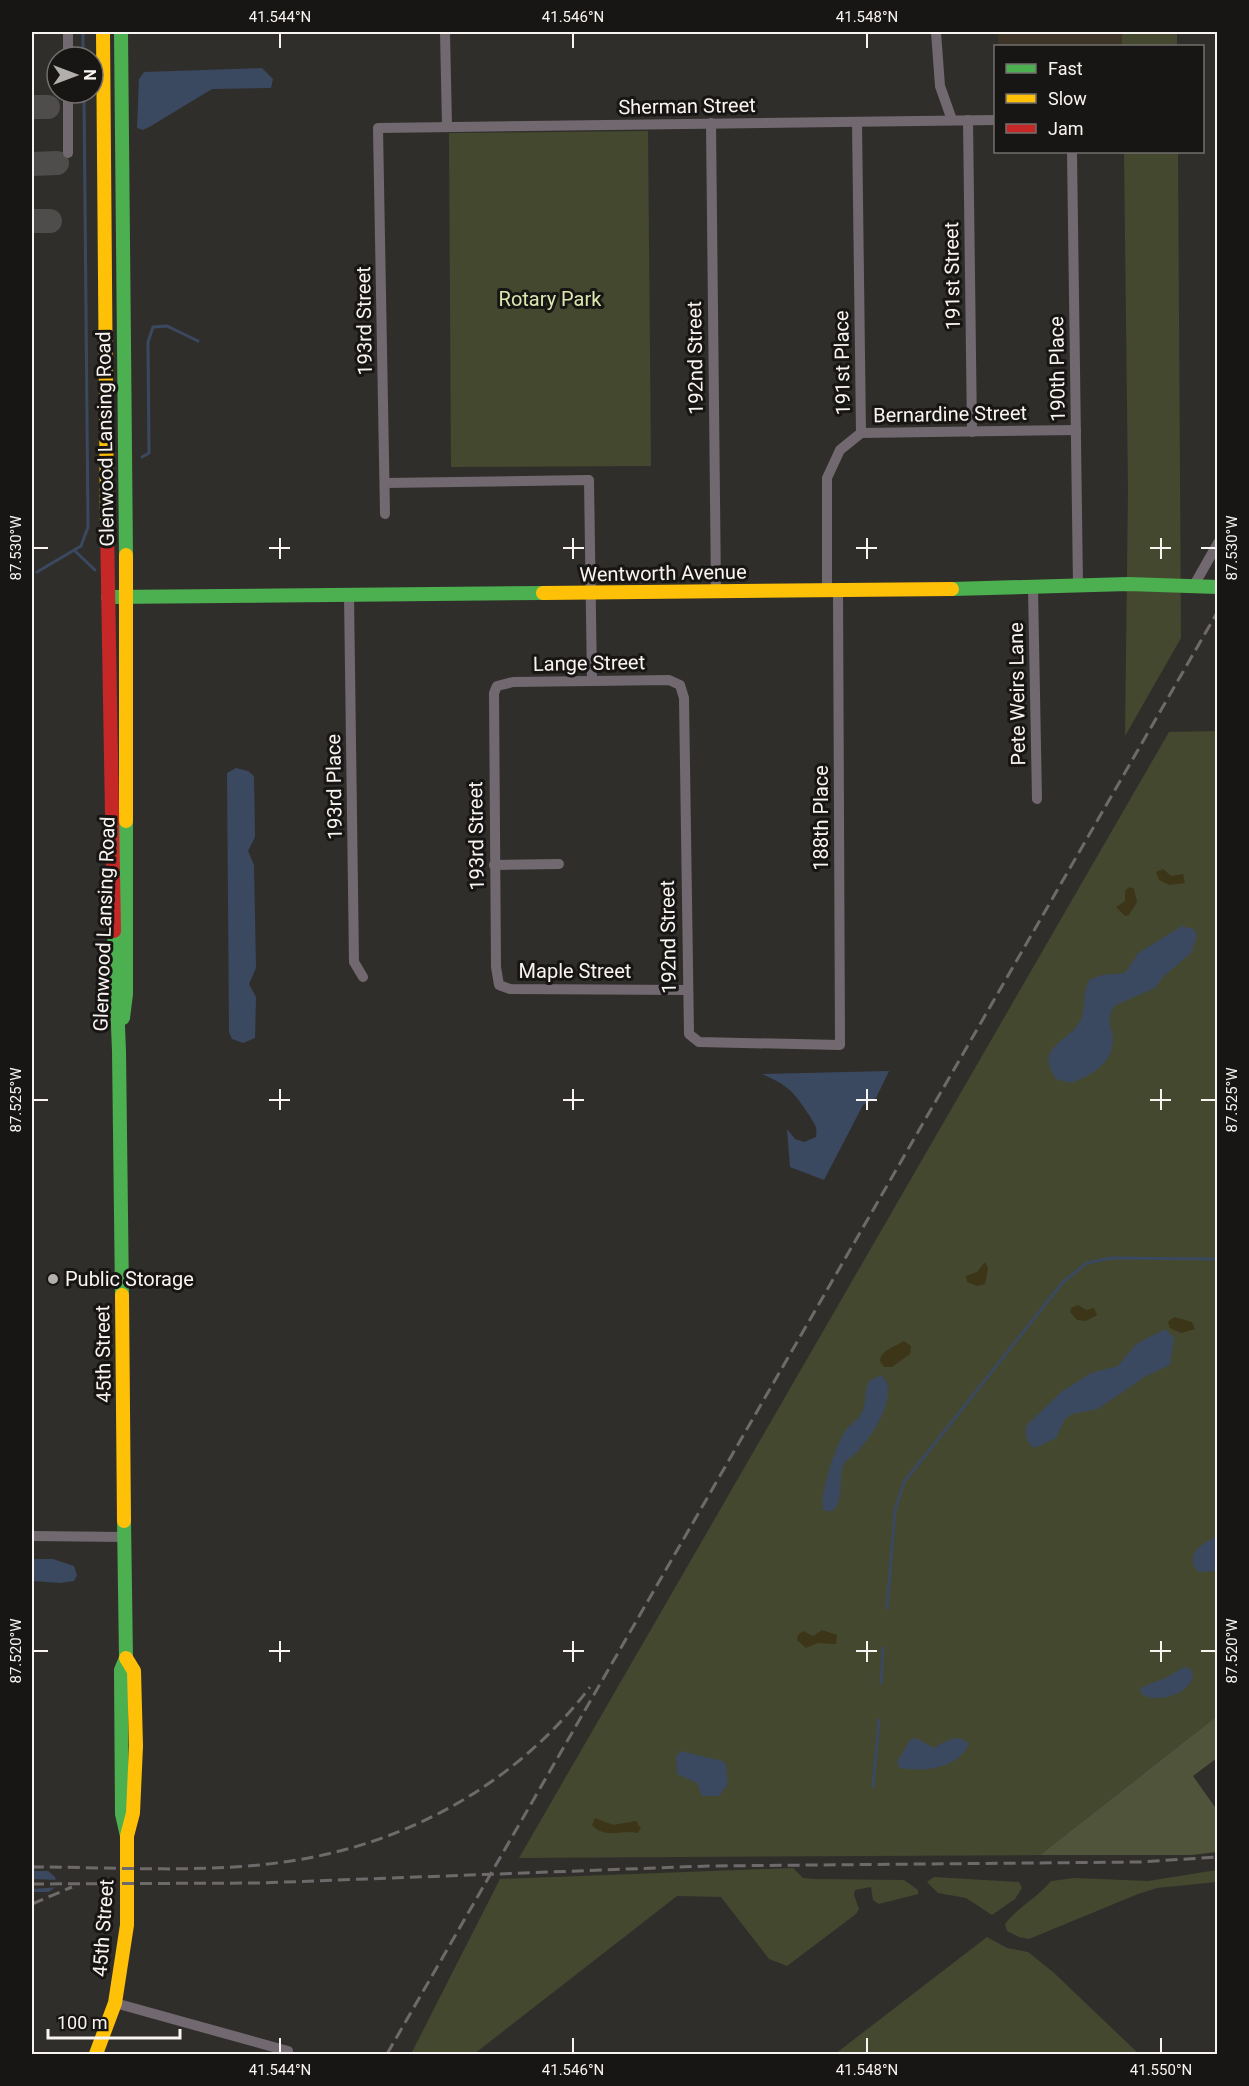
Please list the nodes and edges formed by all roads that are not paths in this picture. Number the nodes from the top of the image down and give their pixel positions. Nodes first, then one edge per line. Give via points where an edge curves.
1 (103, 32) edge
2 (121, 32) edge
3 (445, 32) edge
4 (936, 32) edge
5 (68, 105) edge
6 (952, 120) junction
7 (968, 120) junction
8 (994, 120) edge
9 (857, 122) junction
10 (711, 123) junction
11 (447, 126) junction
12 (378, 128) joint
13 (68, 153) dead end
14 (1072, 153) edge
15 (1076, 430) junction
16 (972, 432) junction
17 (861, 433) junction
18 (385, 483) junction
19 (385, 514) dead end
20 (1218, 543) edge
21 (1078, 585) junction
22 (1193, 587) junction
23 (1218, 587) edge
24 (1033, 588) junction
25 (833, 590) junction
26 (716, 591) junction
27 (590, 593) junction
28 (349, 595) junction
29 (108, 597) junction
30 (126, 597) junction
31 (592, 681) junction
32 (680, 685) joint
33 (497, 686) joint
34 (1037, 799) dead end
35 (559, 864) dead end
36 (494, 865) junction
37 (363, 977) dead end
38 (499, 985) joint
39 (687, 990) junction
40 (840, 1045) joint
41 (120, 1051) junction
42 (32, 1536) edge
43 (125, 1537) junction
44 (115, 2003) junction
45 (288, 2051) dead end
46 (96, 2055) edge

1 - 29 main road, Glenwood Lansing Road
2 - 30 main road, Glenwood Lansing Road
3 - 11 street
4 - 6 street via 937,68
5 - 13 street
6 - 7 street, Sherman Street
6 - 9 street, Sherman Street
7 - 8 street, Sherman Street
7 - 16 street, 191st Street
9 - 10 street, Sherman Street
9 - 17 street, 191st Place
10 - 11 street, Sherman Street
10 - 26 street, 192nd Street
11 - 12 street, Sherman Street
12 - 18 street, 193rd Street
14 - 15 street, 190th Place
15 - 16 street, Bernardine Street
15 - 21 street, 190th Place
16 - 17 street, Bernardine Street
17 - 25 street, 191st Place via 840,450 827,478
18 - 19 street, 193rd Street
18 - 27 street via 589,480
20 - 22 street
21 - 22 main road, Wentworth Avenue
21 - 24 main road, Wentworth Avenue
22 - 23 main road, Wentworth Avenue
24 - 25 main road, Wentworth Avenue
24 - 34 street, Pete Weirs Lane
25 - 26 main road, Wentworth Avenue
25 - 40 street, 188th Place
26 - 27 main road, Wentworth Avenue
27 - 28 main road, Wentworth Avenue
27 - 31 street
28 - 30 main road, Wentworth Avenue
28 - 37 street, 193rd Place via 354,962
29 - 30 main road, Wentworth Avenue
29 - 41 main road, Glenwood Lansing Road via 115,997
30 - 41 main road, Glenwood Lansing Road via 126,994
31 - 32 street, Lange Street via 669,680
31 - 33 street, Lange Street via 513,682
32 - 39 street, 192nd Street via 684,698
33 - 36 street, 193rd Street via 493,702
35 - 36 street
36 - 38 street, 193rd Street
38 - 39 street, Maple Street via 510,989
39 - 40 street, 192nd Street via 687,1029 695,1041
41 - 43 main road, 45th Street
42 - 43 street
43 - 44 main road, 45th Street via 126,1658 121,1670 127,1925
44 - 45 street
44 - 46 main road, 45th Street

